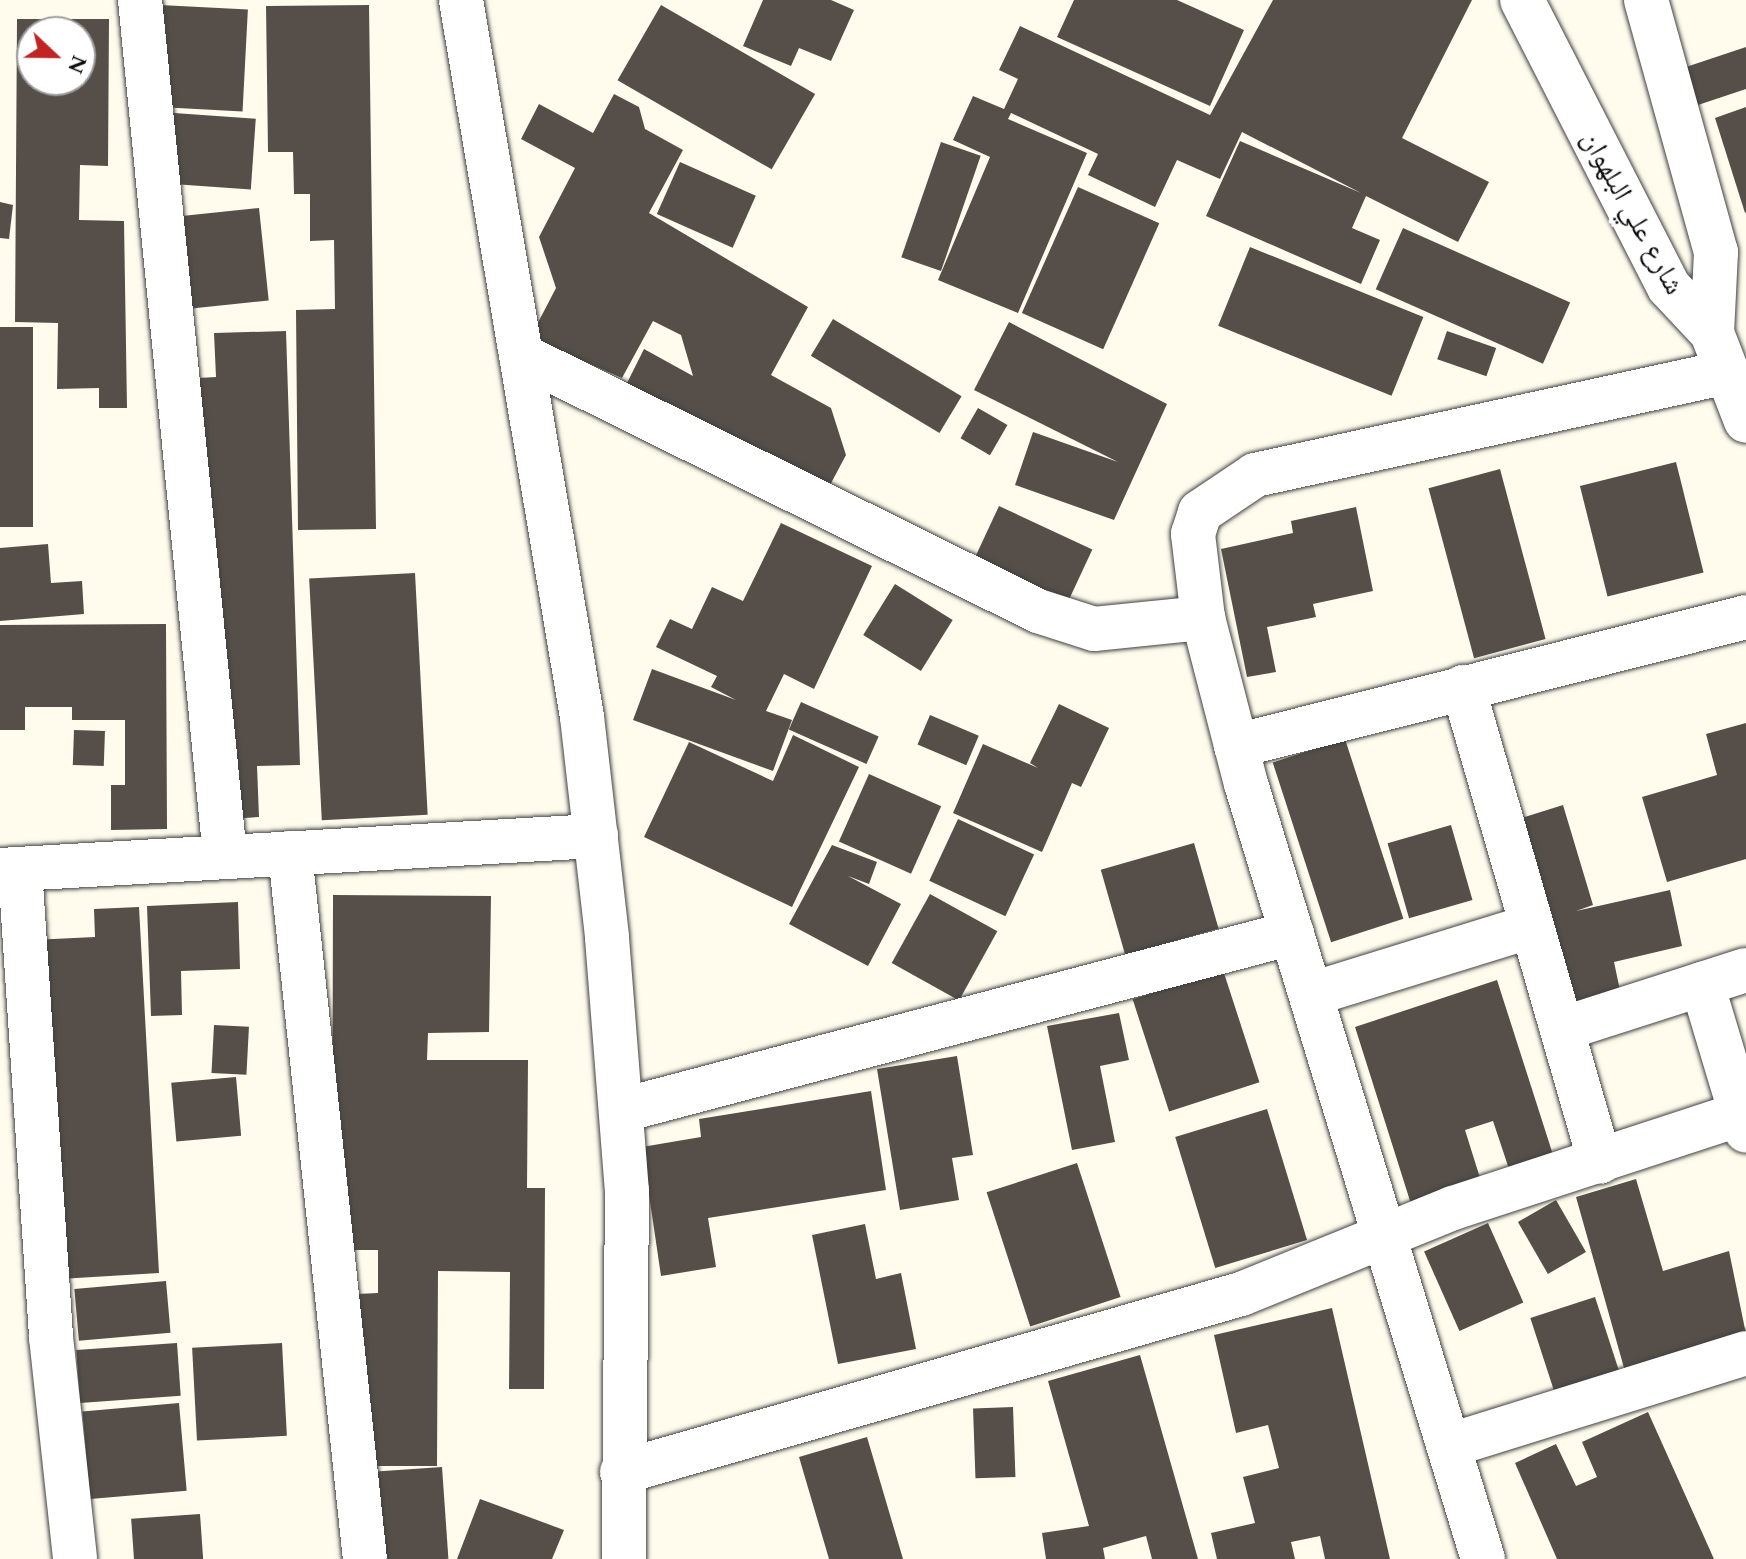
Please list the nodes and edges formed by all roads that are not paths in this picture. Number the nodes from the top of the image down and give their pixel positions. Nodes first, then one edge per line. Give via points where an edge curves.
1 (140, 0) edge
2 (461, 0) edge
3 (1522, 0) edge
4 (1646, 0) edge
5 (1719, 352) junction
6 (521, 355) junction
7 (1746, 421) edge
8 (1746, 617) edge
9 (1203, 618) junction
10 (1463, 687) junction
11 (1236, 746) junction
12 (596, 836) junction
13 (290, 853) junction
14 (225, 856) junction
15 (10, 869) edge
16 (1528, 927) junction
17 (1292, 933) junction
18 (1746, 970) edge
19 (1702, 984) junction
20 (1312, 994) junction
21 (1562, 1029) junction
22 (623, 1110) junction
23 (1743, 1122) edge
24 (1600, 1162) junction
25 (1387, 1234) junction
26 (1746, 1353) edge
27 (1451, 1445) junction
28 (622, 1472) junction
29 (75, 1559) edge
30 (365, 1559) edge
31 (624, 1559) edge
32 (1483, 1559) edge

1 - 14 street
2 - 6 street
3 - 5 street, شارع علي البلهوان via 1664,279
4 - 5 street via 1716,252
5 - 7 street, شارع علي البلهوان
5 - 9 street via 1255,475 1200,512 1193,563
6 - 9 street via 1048,615 1126,630
6 - 12 street
8 - 10 street
9 - 11 street
10 - 11 street
10 - 16 street
11 - 17 street
12 - 13 street
12 - 22 street
13 - 14 street
13 - 30 street
14 - 15 street
15 - 29 street
16 - 20 street
16 - 21 street
17 - 20 street
17 - 22 street
18 - 19 street
19 - 21 street
19 - 23 street
20 - 25 street
21 - 24 street
22 - 28 street
23 - 24 street
24 - 25 street
25 - 27 street
25 - 28 street via 1241,1294
26 - 27 street
27 - 32 street
28 - 31 street

